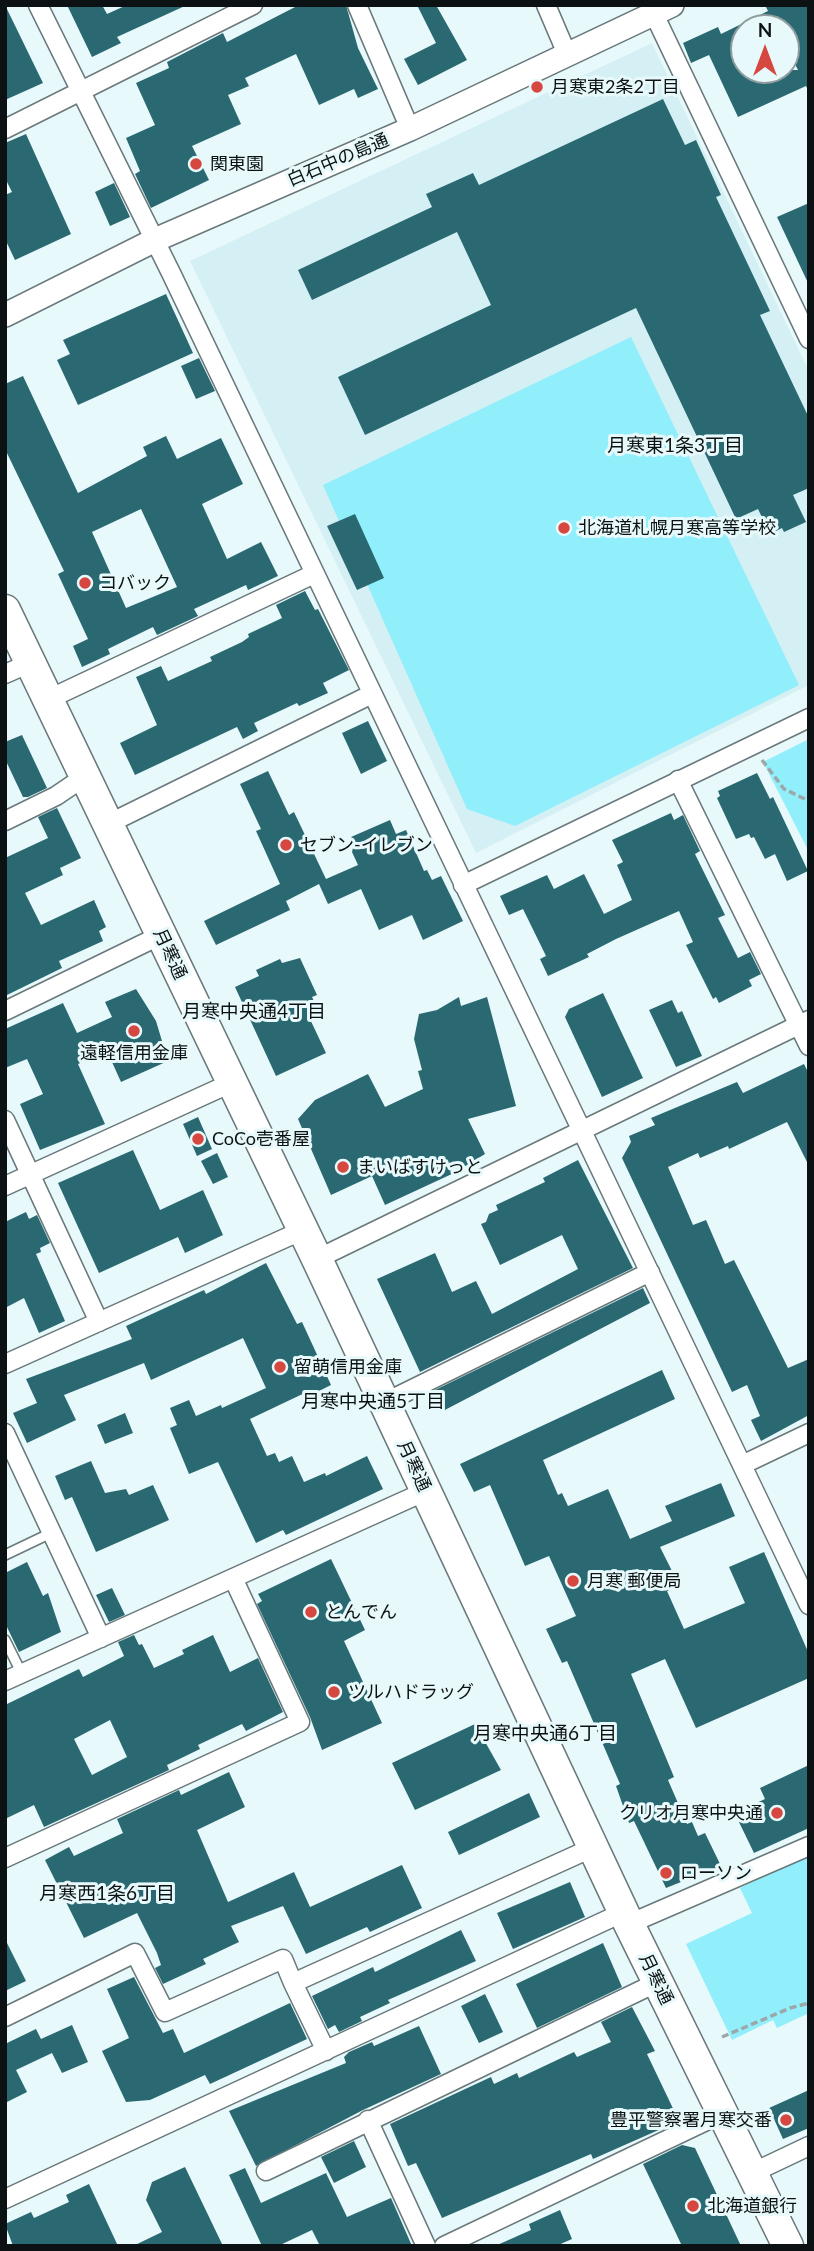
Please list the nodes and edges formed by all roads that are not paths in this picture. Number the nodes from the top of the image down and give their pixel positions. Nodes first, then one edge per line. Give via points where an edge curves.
1 (38, 5) edge
2 (253, 5) edge
3 (357, 5) edge
4 (546, 5) edge
5 (663, 10) edge
6 (567, 54) junction
7 (82, 92) junction
8 (410, 129) junction
9 (5, 130) edge
10 (155, 240) junction
11 (5, 316) edge
12 (809, 339) edge
13 (314, 574) junction
14 (5, 610) edge
15 (18, 669) edge
16 (372, 694) junction
17 (49, 699) junction
18 (809, 718) edge
19 (87, 775) junction
20 (678, 780) junction
21 (5, 821) edge
22 (108, 824) junction
23 (463, 885) junction
24 (161, 935) junction
25 (5, 1011) edge
26 (804, 1023) edge
27 (809, 1046) edge
28 (231, 1083) junction
29 (5, 1120) edge
30 (582, 1129) junction
31 (30, 1175) junction
32 (5, 1186) edge
33 (301, 1231) junction
34 (317, 1259) junction
35 (650, 1272) junction
36 (99, 1322) junction
37 (5, 1364) edge
38 (384, 1403) junction
39 (5, 1433) edge
40 (809, 1433) edge
41 (742, 1465) junction
42 (426, 1491) junction
43 (51, 1533) junction
44 (5, 1555) edge
45 (233, 1578) junction
46 (809, 1605) edge
47 (101, 1638) junction
48 (5, 1640) edge
49 (22, 1674) junction
50 (5, 1681) edge
51 (809, 1846) edge
52 (594, 1847) junction
53 (5, 1858) edge
54 (627, 1918) junction
55 (658, 1982) junction
56 (293, 1983) junction
57 (5, 2017) edge
58 (326, 2050) junction
59 (723, 2113) junction
60 (368, 2120) junction
61 (809, 2146) edge
62 (266, 2171) dead end
63 (752, 2173) junction
64 (5, 2199) edge
65 (426, 2246) edge
66 (444, 2246) edge
67 (788, 2246) edge

1 - 7 street
2 - 7 street
3 - 8 street
4 - 6 street
5 - 6 street, 白石中の島通
5 - 12 street
6 - 8 street, 白石中の島通
7 - 9 street
7 - 10 street
8 - 10 street, 白石中の島通
10 - 11 street, 白石中の島通
10 - 13 street
13 - 16 street
13 - 17 street
14 - 15 highway, 月寒通
15 - 17 highway, 月寒通
16 - 22 street
16 - 23 street
17 - 19 highway, 月寒通
18 - 20 street
19 - 21 street
19 - 22 highway, 月寒通
20 - 23 street
20 - 26 street
22 - 24 highway, 月寒通
23 - 30 street
24 - 25 street
24 - 28 highway, 月寒通
26 - 27 street
26 - 30 street
28 - 31 street
28 - 33 highway, 月寒通
29 - 31 street
30 - 34 street
30 - 35 street
31 - 32 street
31 - 36 street
33 - 34 highway, 月寒通
33 - 36 street
34 - 38 highway, 月寒通
35 - 38 street
35 - 41 street
36 - 37 street
38 - 42 highway, 月寒通
39 - 43 street
40 - 41 street
41 - 46 street
42 - 45 street
42 - 52 highway, 月寒通
43 - 44 lane
43 - 47 street
45 - 47 street
45 - 53 street via 300,1722
47 - 49 street
48 - 49 lane
49 - 50 street
51 - 54 street
52 - 54 highway, 月寒通
52 - 56 street
54 - 55 highway, 月寒通
54 - 58 street
55 - 59 highway, 月寒通
55 - 60 street
56 - 57 street via 283,1959 165,2012 135,1953
56 - 58 street
58 - 64 street
59 - 63 highway, 月寒通
59 - 66 street
60 - 62 street
60 - 65 street
61 - 63 street
63 - 67 highway, 月寒通

